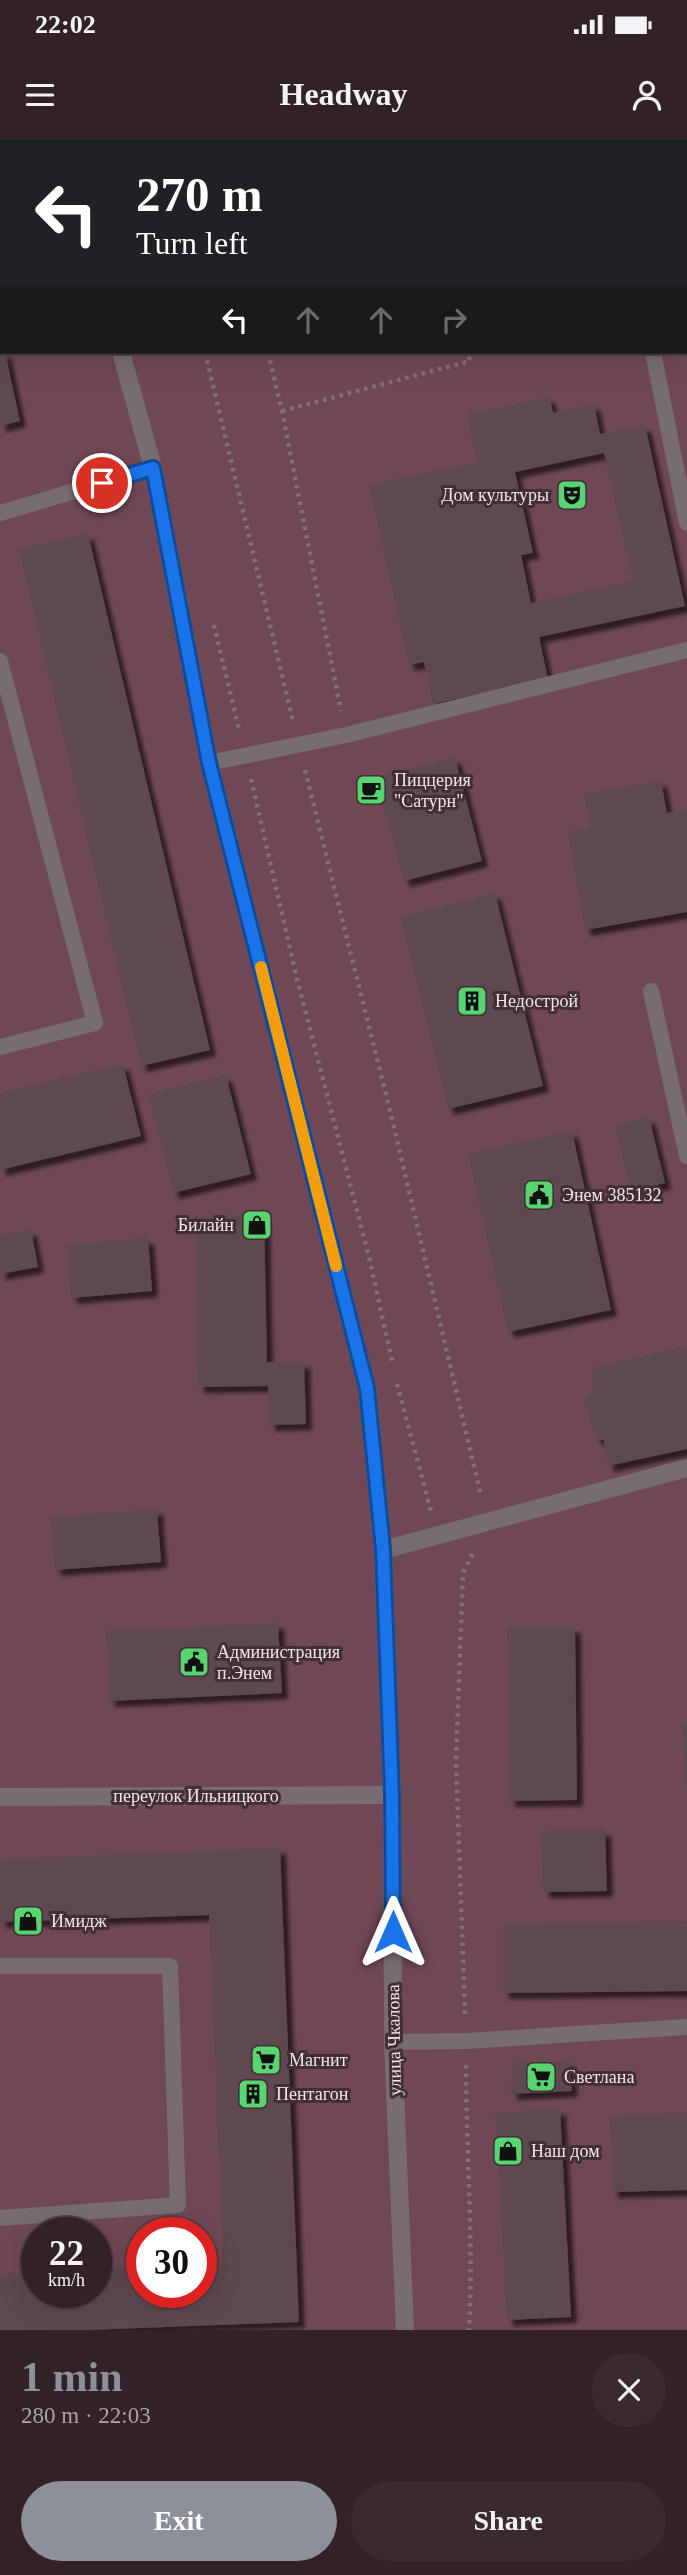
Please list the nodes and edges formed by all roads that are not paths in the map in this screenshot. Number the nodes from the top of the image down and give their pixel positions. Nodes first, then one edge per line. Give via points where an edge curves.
1 (122, 354) edge
2 (653, 354) edge
3 (153, 468) junction
4 (0, 513) edge
5 (687, 523) edge
6 (687, 650) edge
7 (0, 661) edge
8 (209, 763) junction
9 (651, 991) dead end
10 (0, 1046) edge
11 (687, 1156) edge
12 (687, 1468) edge
13 (383, 1549) junction
14 (392, 1795) junction
15 (0, 1797) edge
16 (0, 1966) edge
17 (687, 2027) edge
18 (393, 2042) junction
19 (0, 2218) edge
20 (405, 2330) edge

1 - 3 street, улица Чкалова
2 - 5 lane
3 - 4 lane
3 - 8 street, улица Чкалова
6 - 8 lane via 346,735
7 - 10 lane via 95,1023
8 - 13 street, улица Чкалова via 367,1388
9 - 11 lane
12 - 13 street
13 - 14 street, улица Чкалова
14 - 15 street, переулок Ильницкого
14 - 18 street, улица Чкалова
16 - 19 lane via 170,1966 178,2205
17 - 18 lane
18 - 20 street, улица Чкалова

